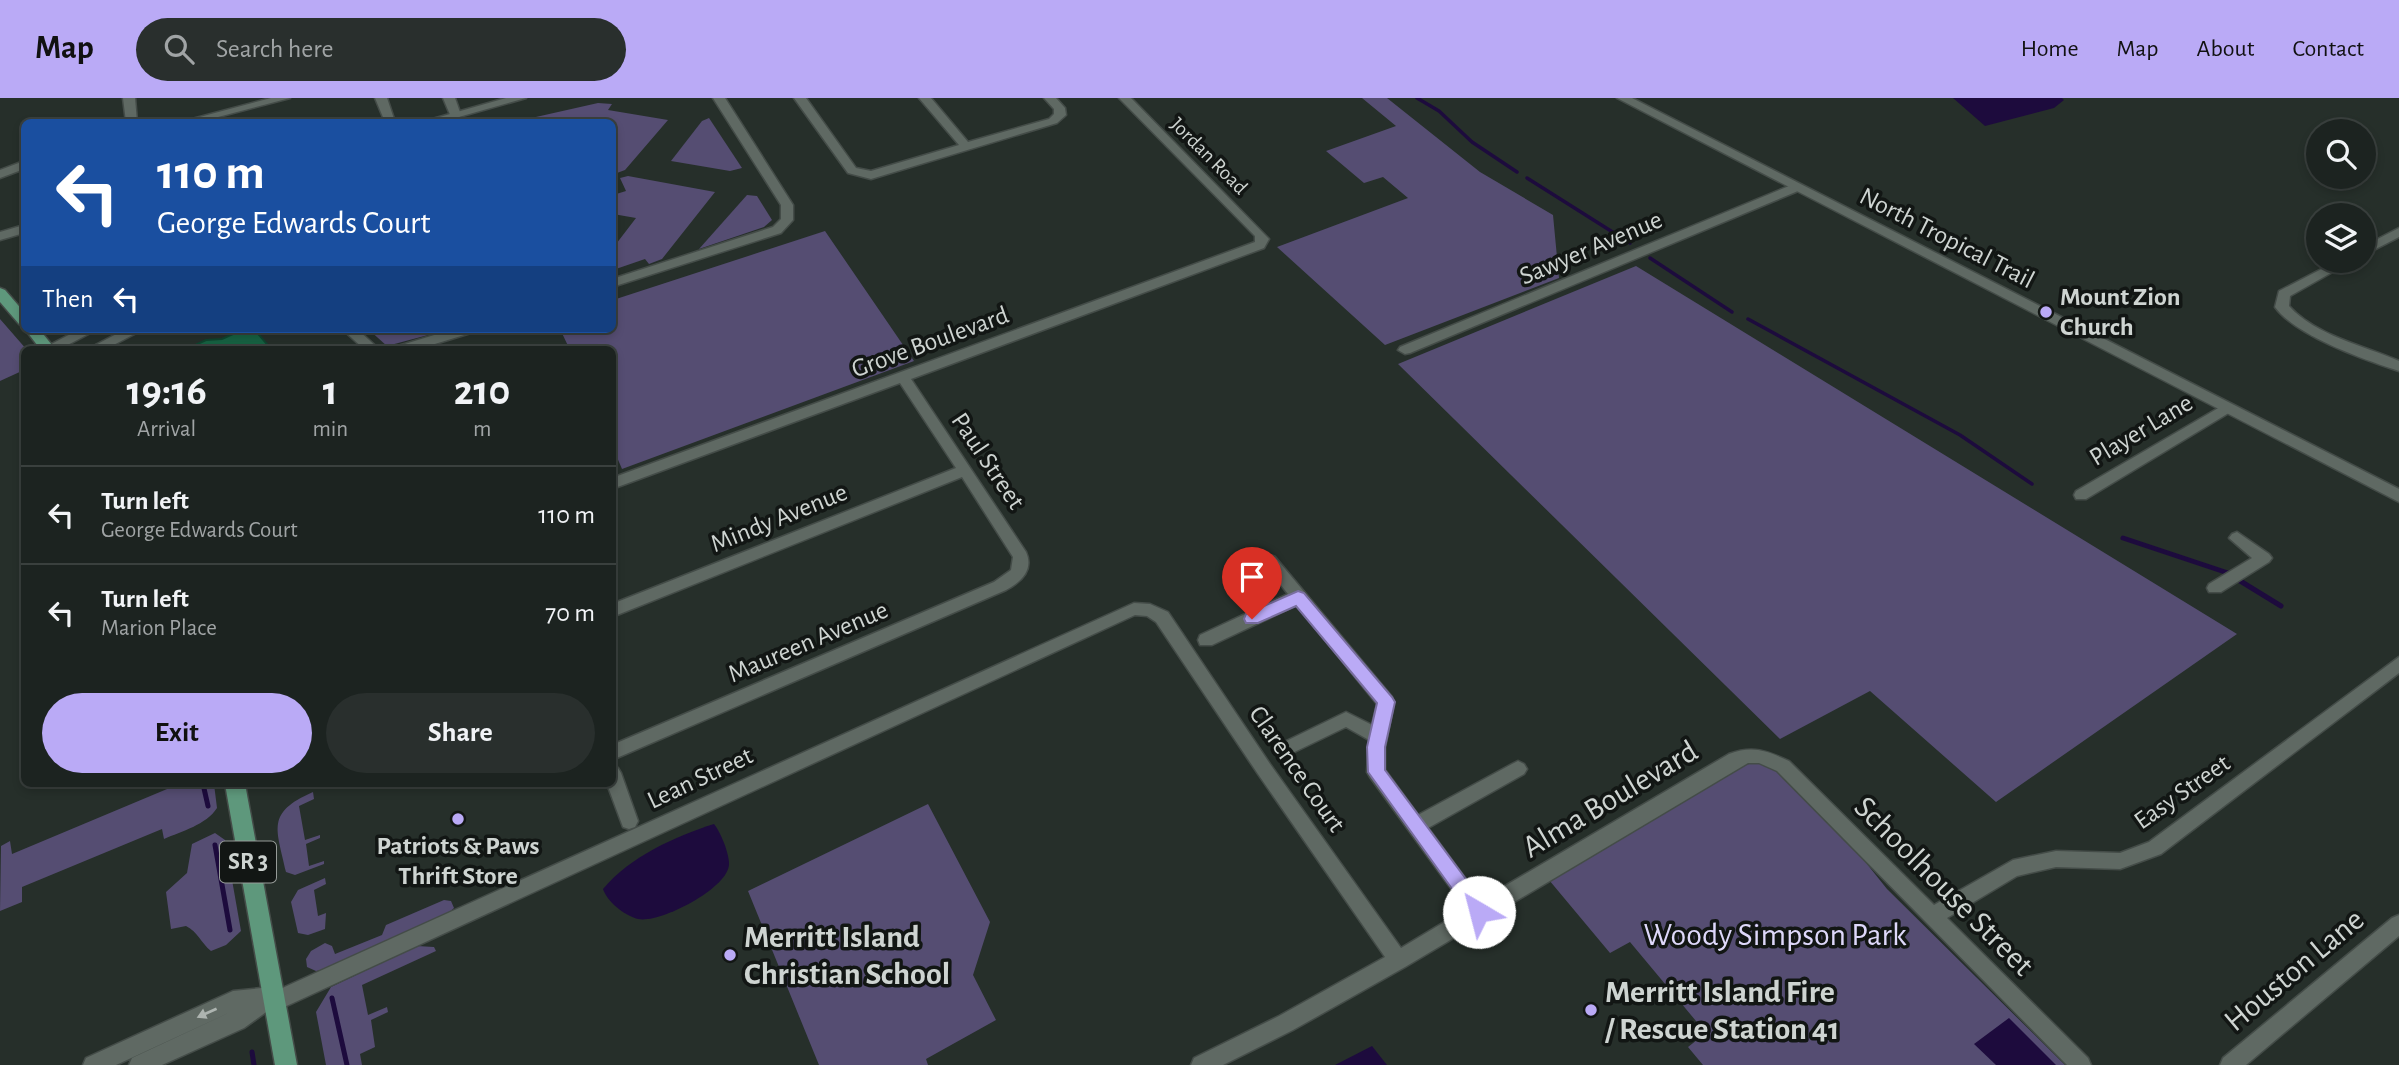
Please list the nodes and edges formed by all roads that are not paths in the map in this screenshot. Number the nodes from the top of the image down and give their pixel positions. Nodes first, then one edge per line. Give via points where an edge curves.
1 (129, 98) edge
2 (284, 98) edge
3 (381, 98) edge
4 (449, 98) edge
5 (520, 98) edge
6 (719, 98) edge
7 (800, 98) edge
8 (925, 98) edge
9 (1049, 98) edge
10 (1125, 98) edge
11 (1623, 98) edge
12 (255, 102) edge
13 (456, 115) junction
14 (132, 119) edge
15 (197, 119) edge
16 (389, 119) edge
17 (440, 119) edge
18 (966, 148) junction
19 (21, 164) edge
20 (21, 165) edge
21 (0, 168) edge
22 (0, 174) edge
23 (1794, 188) junction
24 (21, 230) edge
25 (2399, 232) edge
26 (0, 236) edge
27 (1262, 243) joint
28 (2376, 244) edge
29 (2323, 273) edge
30 (616, 282) edge
31 (0, 293) edge
32 (21, 318) edge
33 (83, 333) edge
34 (128, 333) edge
35 (354, 333) edge
36 (456, 333) edge
37 (55, 346) edge
38 (101, 346) edge
39 (368, 346) edge
40 (413, 346) edge
41 (1405, 350) dead end
42 (2399, 366) edge
43 (904, 379) junction
44 (2227, 408) junction
45 (965, 470) junction
46 (616, 483) edge
47 (2081, 495) dead end
48 (2399, 496) edge
49 (2237, 538) dead end
50 (1270, 561) dead end
51 (1020, 572) joint
52 (2215, 588) dead end
53 (1298, 597) junction
54 (616, 609) edge
55 (1150, 610) joint
56 (1206, 640) dead end
57 (2399, 664) edge
58 (1378, 737) junction
59 (1284, 750) dead end
60 (616, 751) edge
61 (1760, 756) joint
62 (1518, 769) dead end
63 (616, 785) edge
64 (236, 787) edge
65 (629, 821) dead end
66 (1414, 826) junction
67 (1479, 912) junction
68 (1933, 916) junction
69 (2399, 924) edge
70 (1398, 960) junction
71 (273, 999) junction
72 (93, 1065) edge
73 (139, 1065) edge
74 (286, 1065) edge
75 (1201, 1065) edge
76 (2081, 1065) edge
77 (2230, 1065) edge

1 - 14 street
2 - 12 street
3 - 16 street
4 - 13 street
5 - 13 street
6 - 30 street via 787,205 787,220 777,230
7 - 18 street via 852,171 863,175 878,175
8 - 18 street
9 - 18 street via 1059,108 1060,115 1053,121
10 - 27 street, Jordan Road via 1260,234
11 - 23 street, North Tropical Trail
12 - 15 street
13 - 17 street
19 - 21 street
20 - 22 street
23 - 41 street, Sawyer Avenue
23 - 44 street, North Tropical Trail
24 - 26 street
25 - 28 street
27 - 43 street, Grove Boulevard
29 - 42 street via 2284,294 2282,307 2305,327
31 - 32 main road
33 - 37 street
34 - 38 street
35 - 39 street
36 - 40 street
43 - 45 street, Paul Street
43 - 46 street, Grove Boulevard
44 - 47 street, Player Lane
44 - 48 street, North Tropical Trail
45 - 51 street, Paul Street via 1021,556
45 - 54 street, Mindy Avenue
49 - 52 street via 2264,558
50 - 53 street
51 - 60 street, Maureen Avenue via 1000,586
53 - 56 street
53 - 58 street via 1386,702
55 - 70 street, Clarence Court via 1162,617
55 - 71 street, Lean Street via 1134,609
57 - 68 street, Easy Street via 2155,848 2120,861 2056,859 2013,868
58 - 59 street via 1346,719
58 - 66 street via 1377,772
61 - 67 street, Alma Boulevard via 1735,759
61 - 68 street, Schoolhouse Street via 1783,766
62 - 66 street
63 - 65 street
64 - 71 main road, SR 3
66 - 67 street
67 - 70 street, Alma Boulevard
68 - 76 street, Schoolhouse Street
69 - 77 street, Houston Lane
70 - 75 street, Alma Boulevard
71 -> 72 street via 233,1001
71 - 73 street via 237,1021
71 - 74 main road, SR 3

